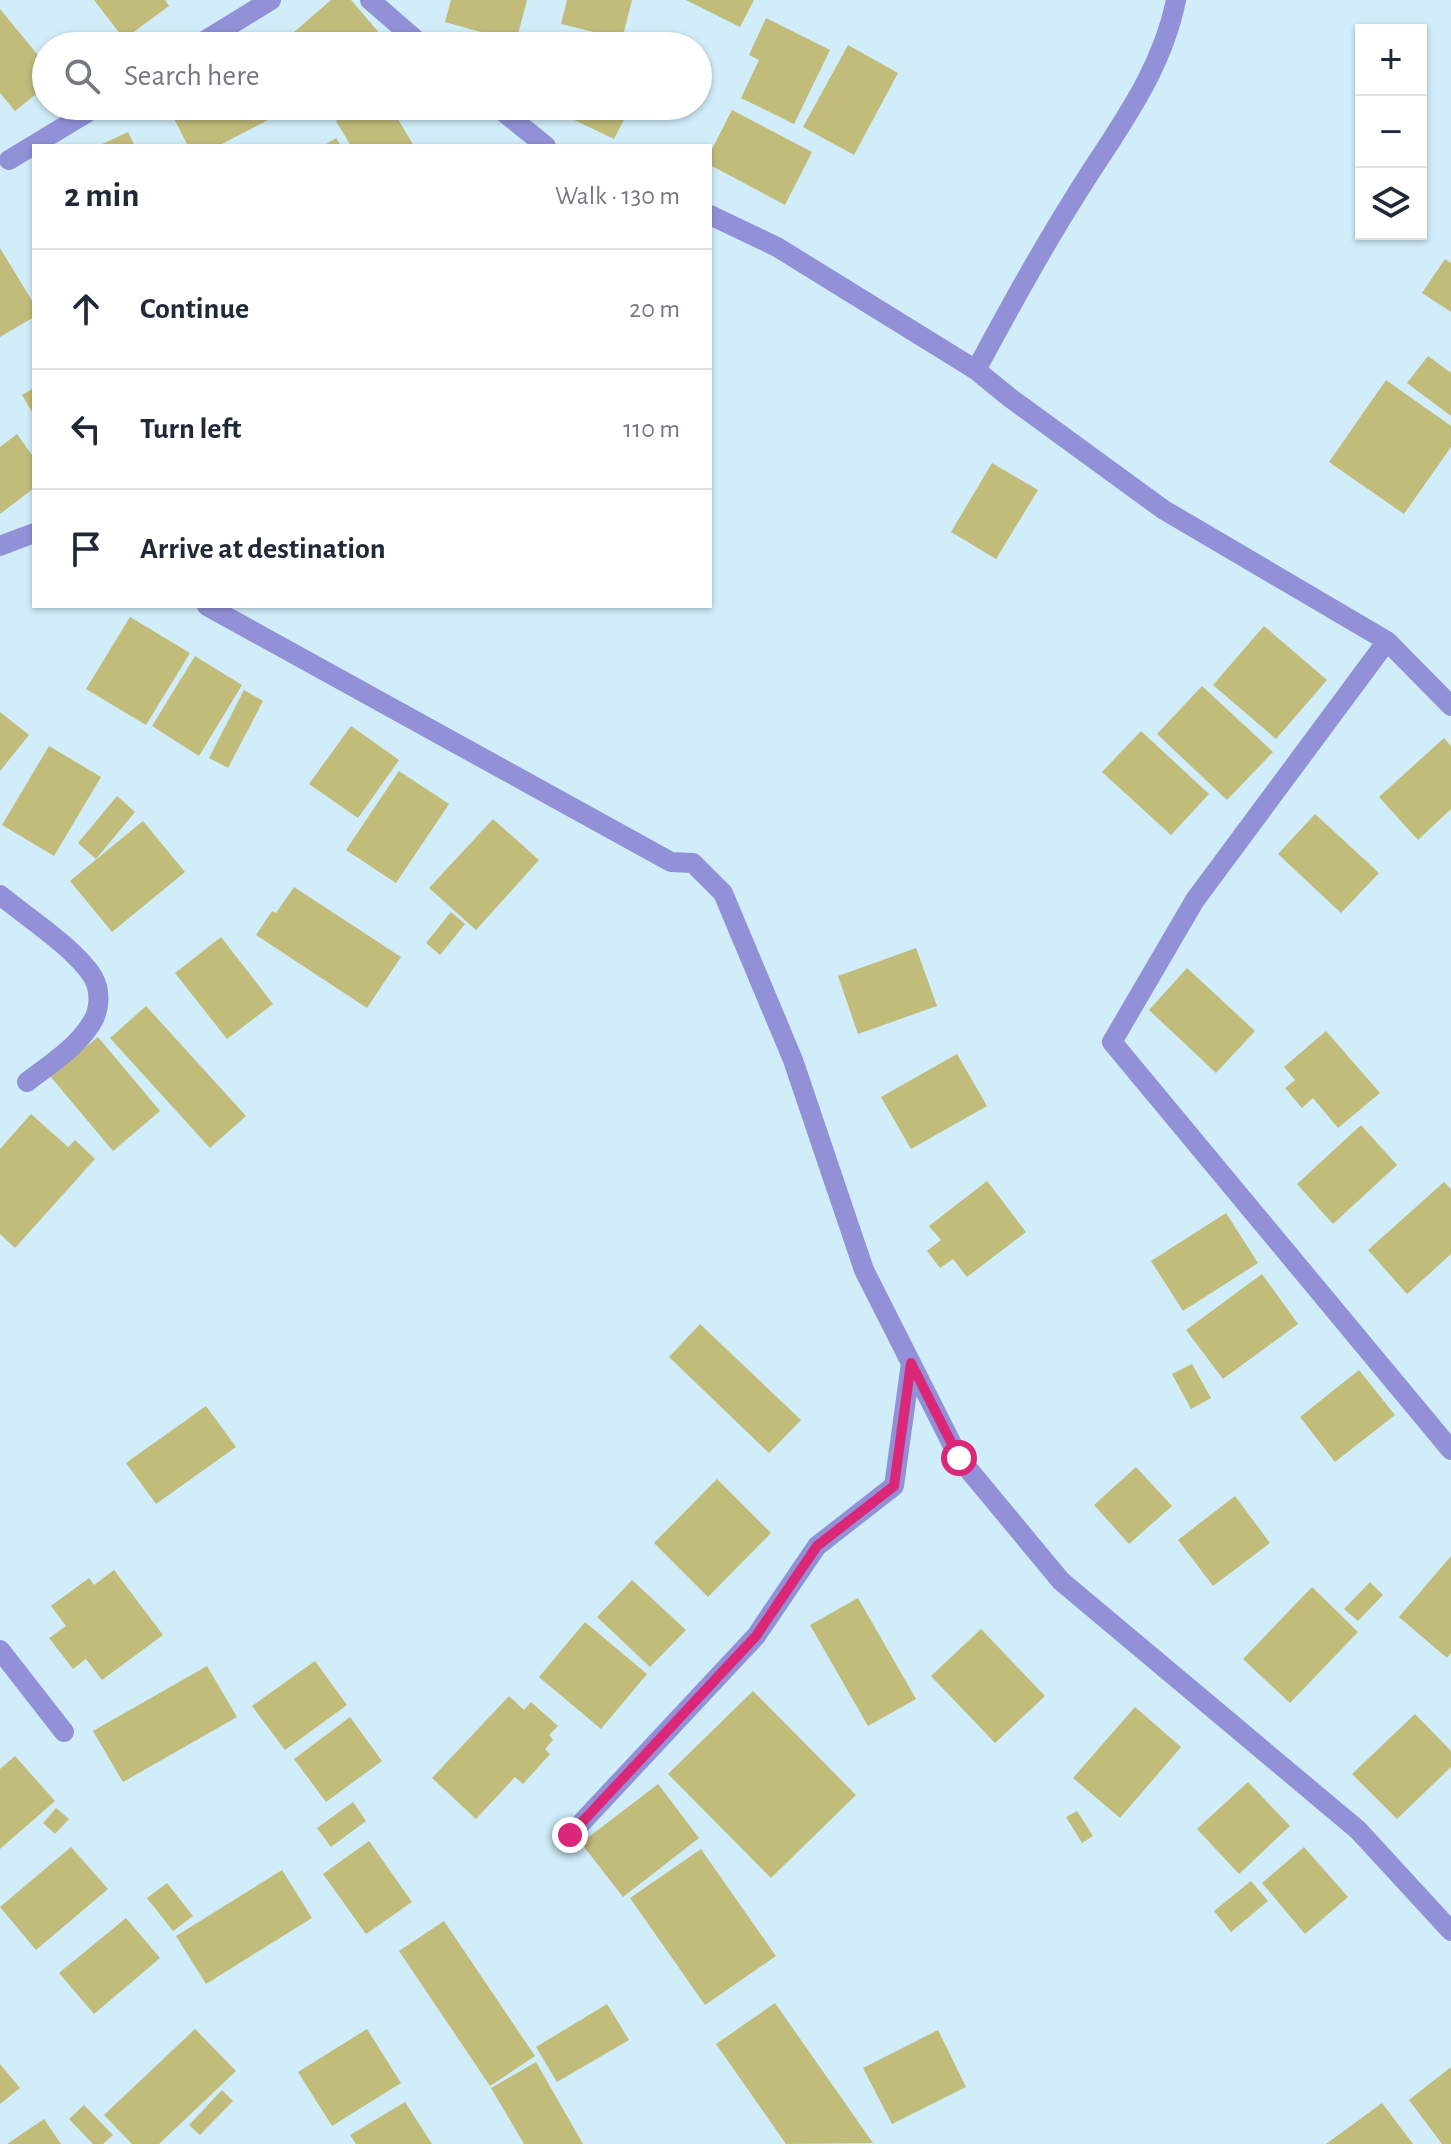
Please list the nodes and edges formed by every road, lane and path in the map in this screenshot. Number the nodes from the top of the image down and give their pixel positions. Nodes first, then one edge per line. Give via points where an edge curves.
1 (271, 0) edge
2 (370, 0) edge
3 (1176, 0) edge
4 (219, 32) edge
5 (407, 32) edge
6 (75, 120) edge
7 (514, 120) edge
8 (35, 144) edge
9 (544, 144) edge
10 (32, 146) edge
11 (9, 160) dead end
12 (712, 216) edge
13 (976, 370) junction
14 (32, 534) edge
15 (0, 546) edge
16 (211, 608) edge
17 (1387, 641) junction
18 (1451, 706) edge
19 (0, 895) edge
20 (27, 1082) dead end
21 (911, 1363) junction
22 (1451, 1450) edge
23 (0, 1650) edge
24 (64, 1732) dead end
25 (570, 1835) dead end
26 (1451, 1931) edge

1 - 4 street
2 - 5 street
3 - 13 street via 1136,104 1026,276
6 - 8 street
7 - 9 street
10 - 11 street
12 - 13 street via 777,247
13 - 17 street via 1164,510
14 - 15 street
16 - 21 street via 671,862 693,863 723,893 793,1060 864,1270
17 - 18 street
17 - 22 street via 1195,900 1112,1042
19 - 20 street via 76,958 98,992 98,1012 91,1024
21 - 25 street via 894,1486 817,1546 756,1636
21 - 26 street via 959,1458 1061,1581 1358,1830
23 - 24 street

